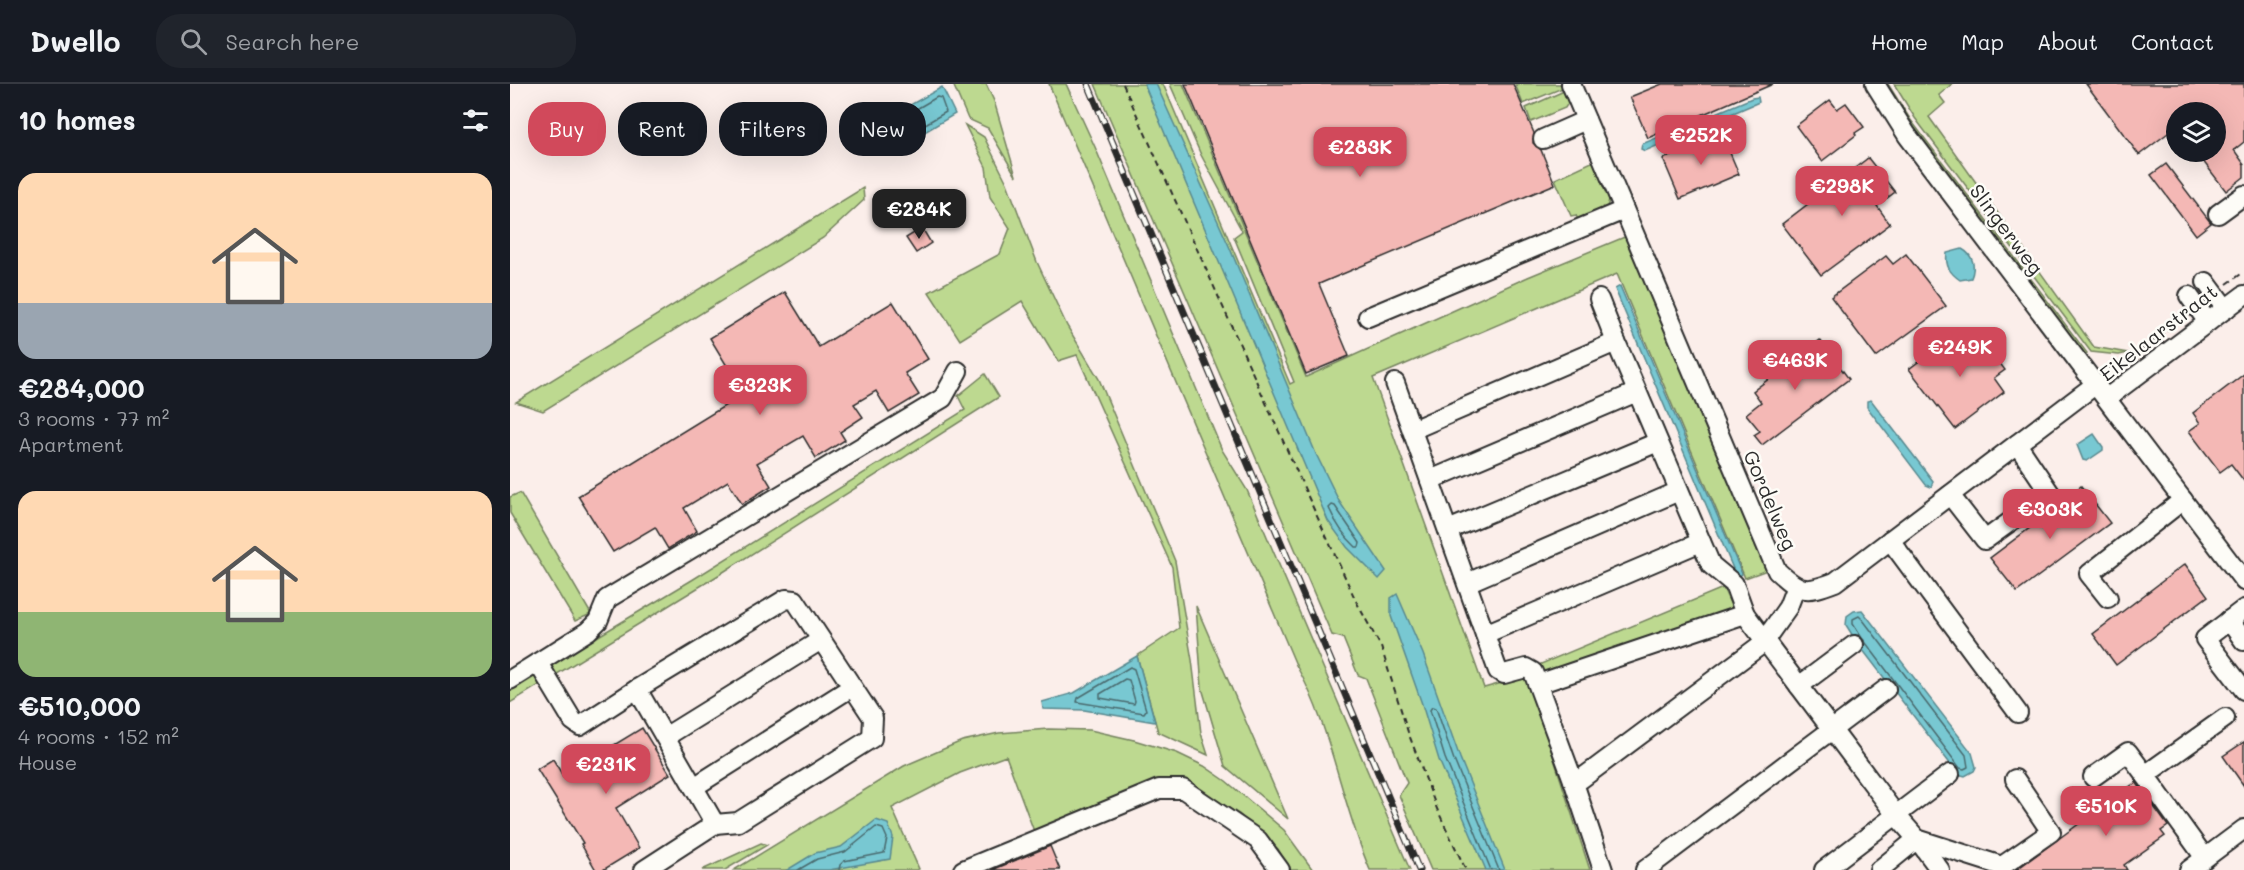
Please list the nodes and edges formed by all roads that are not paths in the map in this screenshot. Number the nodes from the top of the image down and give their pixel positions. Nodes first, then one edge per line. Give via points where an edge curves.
1 (1571, 84) edge
2 (1875, 84) edge
3 (1586, 120) junction
4 (1544, 139) dead end
5 (2244, 195) edge
6 (1624, 210) junction
7 (2218, 214) dead end
8 (2210, 288) road end
9 (2244, 295) edge
10 (1599, 299) dead end
11 (2193, 302) road end
12 (2226, 309) junction
13 (1368, 317) dead end
14 (2208, 322) junction
15 (1616, 342) junction
16 (958, 371) dead end
17 (1395, 383) dead end
18 (2102, 383) junction
19 (1637, 392) junction
20 (1412, 430) junction
21 (1658, 442) junction
22 (2017, 444) junction
23 (1430, 480) junction
24 (1679, 491) junction
25 (1950, 495) junction
26 (2183, 500) junction
27 (1448, 530) junction
28 (1890, 540) junction
29 (1701, 542) junction
30 (2244, 581) edge
31 (1467, 583) junction
32 (1796, 586) junction
33 (2108, 598) dead end
34 (2244, 609) edge
35 (1745, 614) junction
36 (2229, 620) junction
37 (1485, 634) junction
38 (821, 640) junction
39 (1765, 640) junction
40 (2244, 641) edge
41 (1854, 645) dead end
42 (538, 663) junction
43 (510, 680) edge
44 (1538, 684) junction
45 (1799, 686) junction
46 (852, 687) junction
47 (637, 689) junction
48 (1886, 689) dead end
49 (2244, 690) edge
50 (2018, 713) dead end
51 (2225, 718) dead end
52 (1832, 730) junction
53 (665, 737) junction
54 (1950, 774) dead end
55 (2145, 775) junction
56 (2093, 777) dead end
57 (2015, 779) dead end
58 (1573, 780) junction
59 (694, 787) junction
60 (1896, 815) junction
61 (715, 824) junction
62 (2244, 829) edge
63 (1917, 839) junction
64 (2205, 858) junction
65 (644, 870) edge
66 (963, 870) edge
67 (1280, 870) edge
68 (1603, 870) edge
69 (1645, 870) edge
70 (1824, 870) edge
71 (1879, 870) edge
72 (1940, 870) edge
73 (2189, 870) edge

1 - 3 street, Gordelweg
2 - 18 street, Slingerweg via 1906,135
3 - 4 street
3 - 6 street, Gordelweg
5 - 7 street
6 - 13 street
6 - 32 street, Gordelweg via 1777,571
8 - 12 street
9 - 12 street, Eikelaarstraat
10 - 15 street
11 - 14 street
12 - 14 street, Eikelaarstraat
14 - 18 street, Eikelaarstraat
15 - 19 street
15 - 20 street
16 - 42 street via 943,398 607,599 598,621 588,631
17 - 20 street
18 - 22 street
18 - 26 street, Eikelaarstraat
19 - 21 street
19 - 23 street
20 - 23 street
21 - 24 street
21 - 27 street
22 - 25 street
22 - 25 street via 2050,493 1985,540
23 - 27 street
24 - 29 street
24 - 31 street
25 - 28 street
26 - 30 street, Eikelaarstraat
26 - 33 street via 2089,574
27 - 31 street
28 - 32 street via 1835,582 1812,591
28 - 50 street
29 - 35 street via 1711,565 1734,584
29 - 37 street
31 - 37 street
32 - 39 street via 1788,607
34 - 36 street
35 - 39 street
35 - 44 street
36 - 40 street
36 - 49 street via 2205,639
37 - 44 street via 1498,671 1504,674 1526,668 1533,672
38 - 46 street
38 - 47 street via 795,600 786,599
38 - 53 street
39 - 45 street
39 - 58 street via 1581,780
41 - 45 street
42 - 43 street
42 - 47 street via 573,722 580,726
44 - 58 street
45 - 52 street
46 - 59 street
46 - 61 street via 873,718 872,738 738,822
47 - 53 street
48 - 52 street
51 - 55 street
52 - 60 street
52 - 69 street
53 - 59 street
54 - 60 street
55 - 56 street via 2128,752
55 - 64 street
57 - 63 street via 2051,832 2002,866
58 - 68 street
59 - 61 street
60 - 63 street
60 - 70 street
61 - 65 street
62 - 64 street
63 - 71 street
63 - 72 street
64 - 73 street
66 - 67 street via 1159,789 1183,789 1258,840

